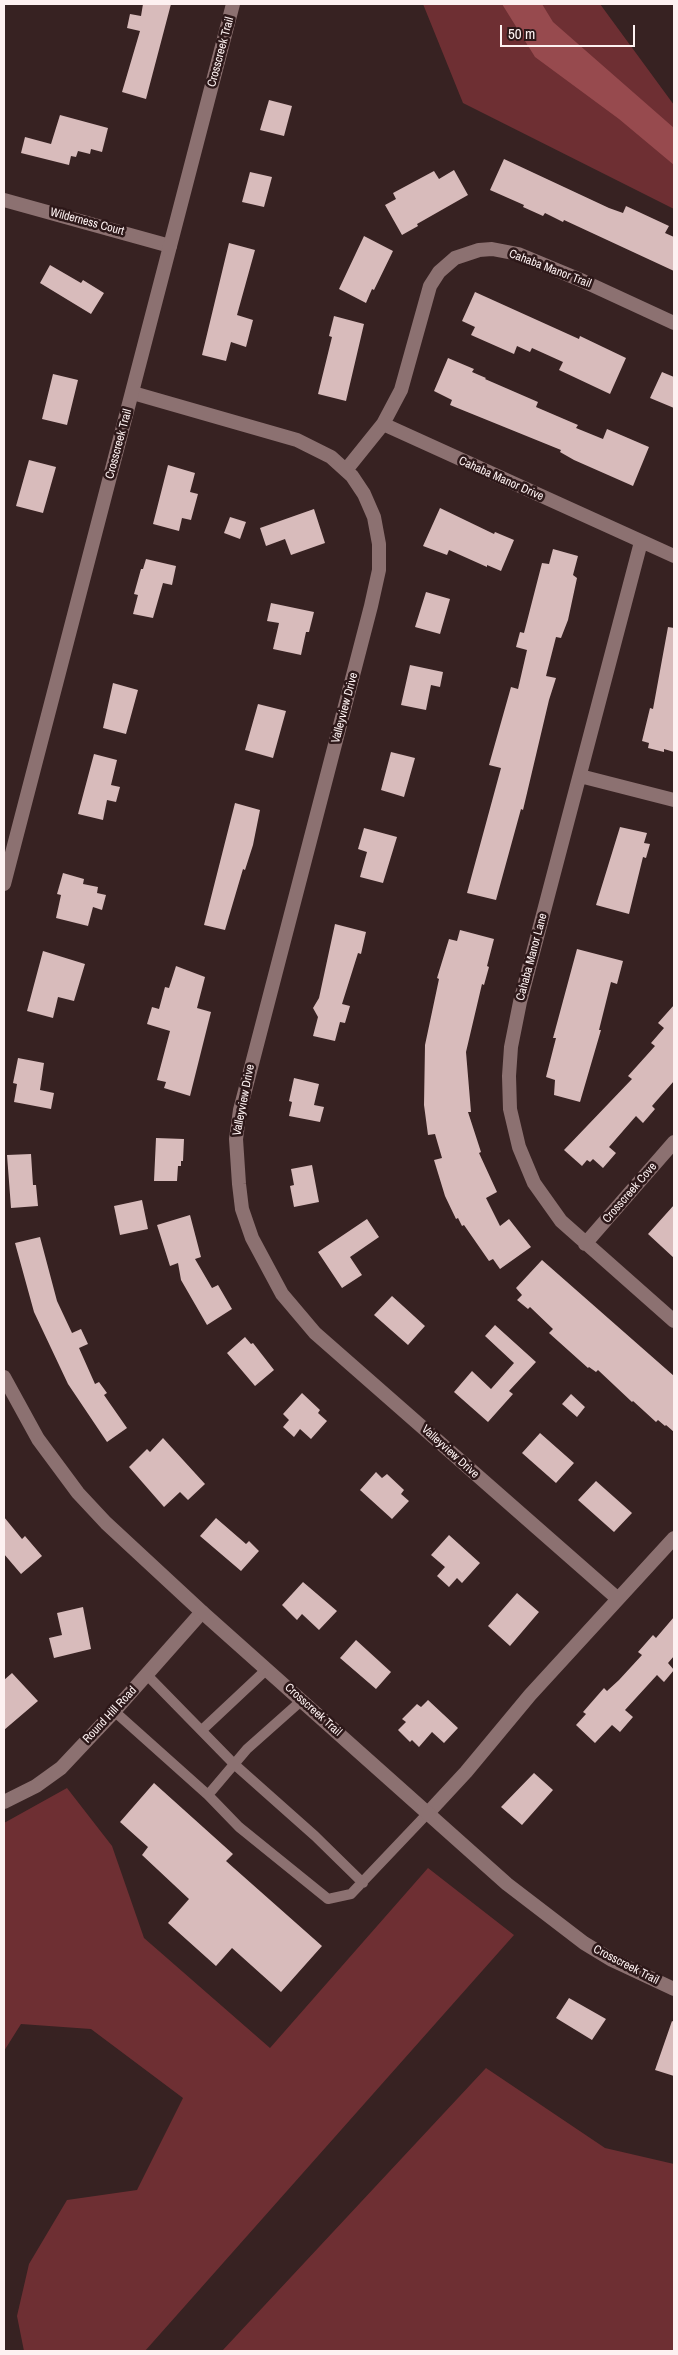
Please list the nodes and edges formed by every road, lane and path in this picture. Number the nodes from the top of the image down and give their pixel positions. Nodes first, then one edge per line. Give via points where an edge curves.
1 (233, 4) edge
2 (4, 200) edge
3 (170, 246) junction
4 (674, 323) edge
5 (132, 394) junction
6 (383, 424) junction
7 (346, 470) junction
8 (641, 542) junction
9 (674, 556) edge
10 (580, 776) junction
11 (674, 800) edge
12 (4, 884) edge
13 (674, 1142) edge
14 (585, 1244) junction
15 (674, 1321) edge
16 (4, 1377) edge
17 (674, 1538) edge
18 (618, 1600) junction
19 (202, 1612) junction
20 (267, 1669) junction
21 (147, 1675) junction
22 (302, 1701) junction
23 (114, 1711) junction
24 (202, 1730) junction
25 (234, 1764) junction
26 (208, 1795) junction
27 (4, 1802) edge
28 (428, 1813) junction
29 (363, 1882) junction
30 (674, 1989) edge

1 - 3 street, Crosscreek Trail
2 - 3 street, Wilderness Court
3 - 5 street, Crosscreek Trail
4 - 6 street, Cahaba Manor Trail via 518,254 492,249 466,253 446,264 430,286 401,390
5 - 7 street, Valleyview Drive via 297,440 331,457
5 - 12 street, Crosscreek Trail
6 - 7 street
6 - 8 street, Cahaba Manor Drive
7 - 18 street, Valleyview Drive via 364,494 374,517 379,570 244,1088 236,1139 242,1209 269,1271 293,1308 315,1333
8 - 9 street, Cahaba Manor Drive
8 - 10 street, Cahaba Manor Lane
10 - 11 street
10 - 14 street, Cahaba Manor Lane via 520,1002 509,1076 510,1109 534,1184 561,1221
13 - 14 street, Crosscreek Cove
14 - 15 street, Cahaba Manor Lane
16 - 19 street, Crosscreek Trail via 38,1439 78,1493
17 - 18 street
18 - 28 street
19 - 20 street, Crosscreek Trail
19 - 21 street, Round Hill Road
20 - 22 street, Crosscreek Trail
20 - 24 lane
21 - 23 street, Round Hill Road
21 - 24 lane
22 - 25 lane via 260,1736
22 - 28 street, Crosscreek Trail
23 - 26 lane
23 - 27 street, Round Hill Road via 61,1768 36,1786
24 - 25 lane
25 - 26 lane
25 - 29 lane
26 - 29 lane via 240,1828 328,1899 351,1894
28 - 29 lane
28 - 30 street, Crosscreek Trail via 507,1884 584,1943

